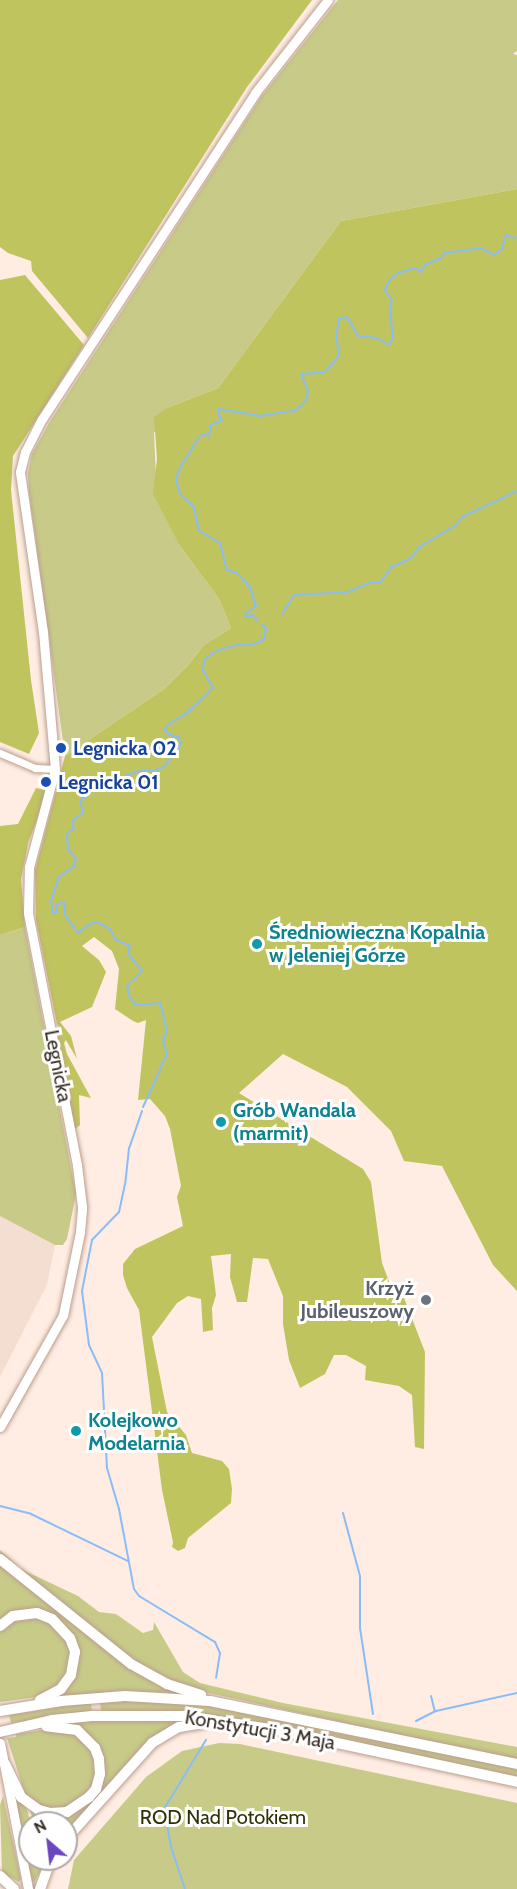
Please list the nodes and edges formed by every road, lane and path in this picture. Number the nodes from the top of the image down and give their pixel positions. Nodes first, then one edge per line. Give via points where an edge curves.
1 (328, 0) edge
2 (0, 753) edge
3 (55, 769) junction
4 (0, 1427) edge
5 (0, 1559) edge
6 (0, 1626) edge
7 (250, 1708) junction
8 (4, 1710) edge
9 (249, 1725) junction
10 (13, 1729) junction
11 (0, 1732) edge
12 (0, 1743) edge
13 (517, 1764) edge
14 (2, 1767) edge
15 (517, 1782) edge
16 (78, 1826) edge
17 (47, 1871) edge
18 (0, 1875) edge
19 (14, 1889) edge
20 (28, 1889) edge
21 (40, 1889) edge

1 - 3 main road, Legnicka via 255,93 42,419 25,452 21,492 49,692
2 - 3 street via 34,768
3 - 4 main road, Legnicka via 32,854 27,903 77,1165 82,1217 63,1315
5 - 7 main road via 140,1670 182,1689
6 - 8 main road via 18,1615 42,1614 65,1630 75,1652 71,1674 61,1689
7 - 8 main road, Konstytucji 3 Maja via 170,1697 125,1696
7 - 13 main road, Konstytucji 3 Maja
9 - 10 main road, Konstytucji 3 Maja via 129,1714 60,1719
9 - 15 main road, Konstytucji 3 Maja
9 - 16 main road via 199,1723 166,1733 152,1743
10 - 11 main road, Konstytucji 3 Maja
10 - 14 main road via 50,1726 77,1730 97,1753 99,1779 93,1793 76,1808 50,1813 33,1808 21,1797
12 - 14 main road
14 - 20 main road
17 - 21 main road
18 - 19 main road

